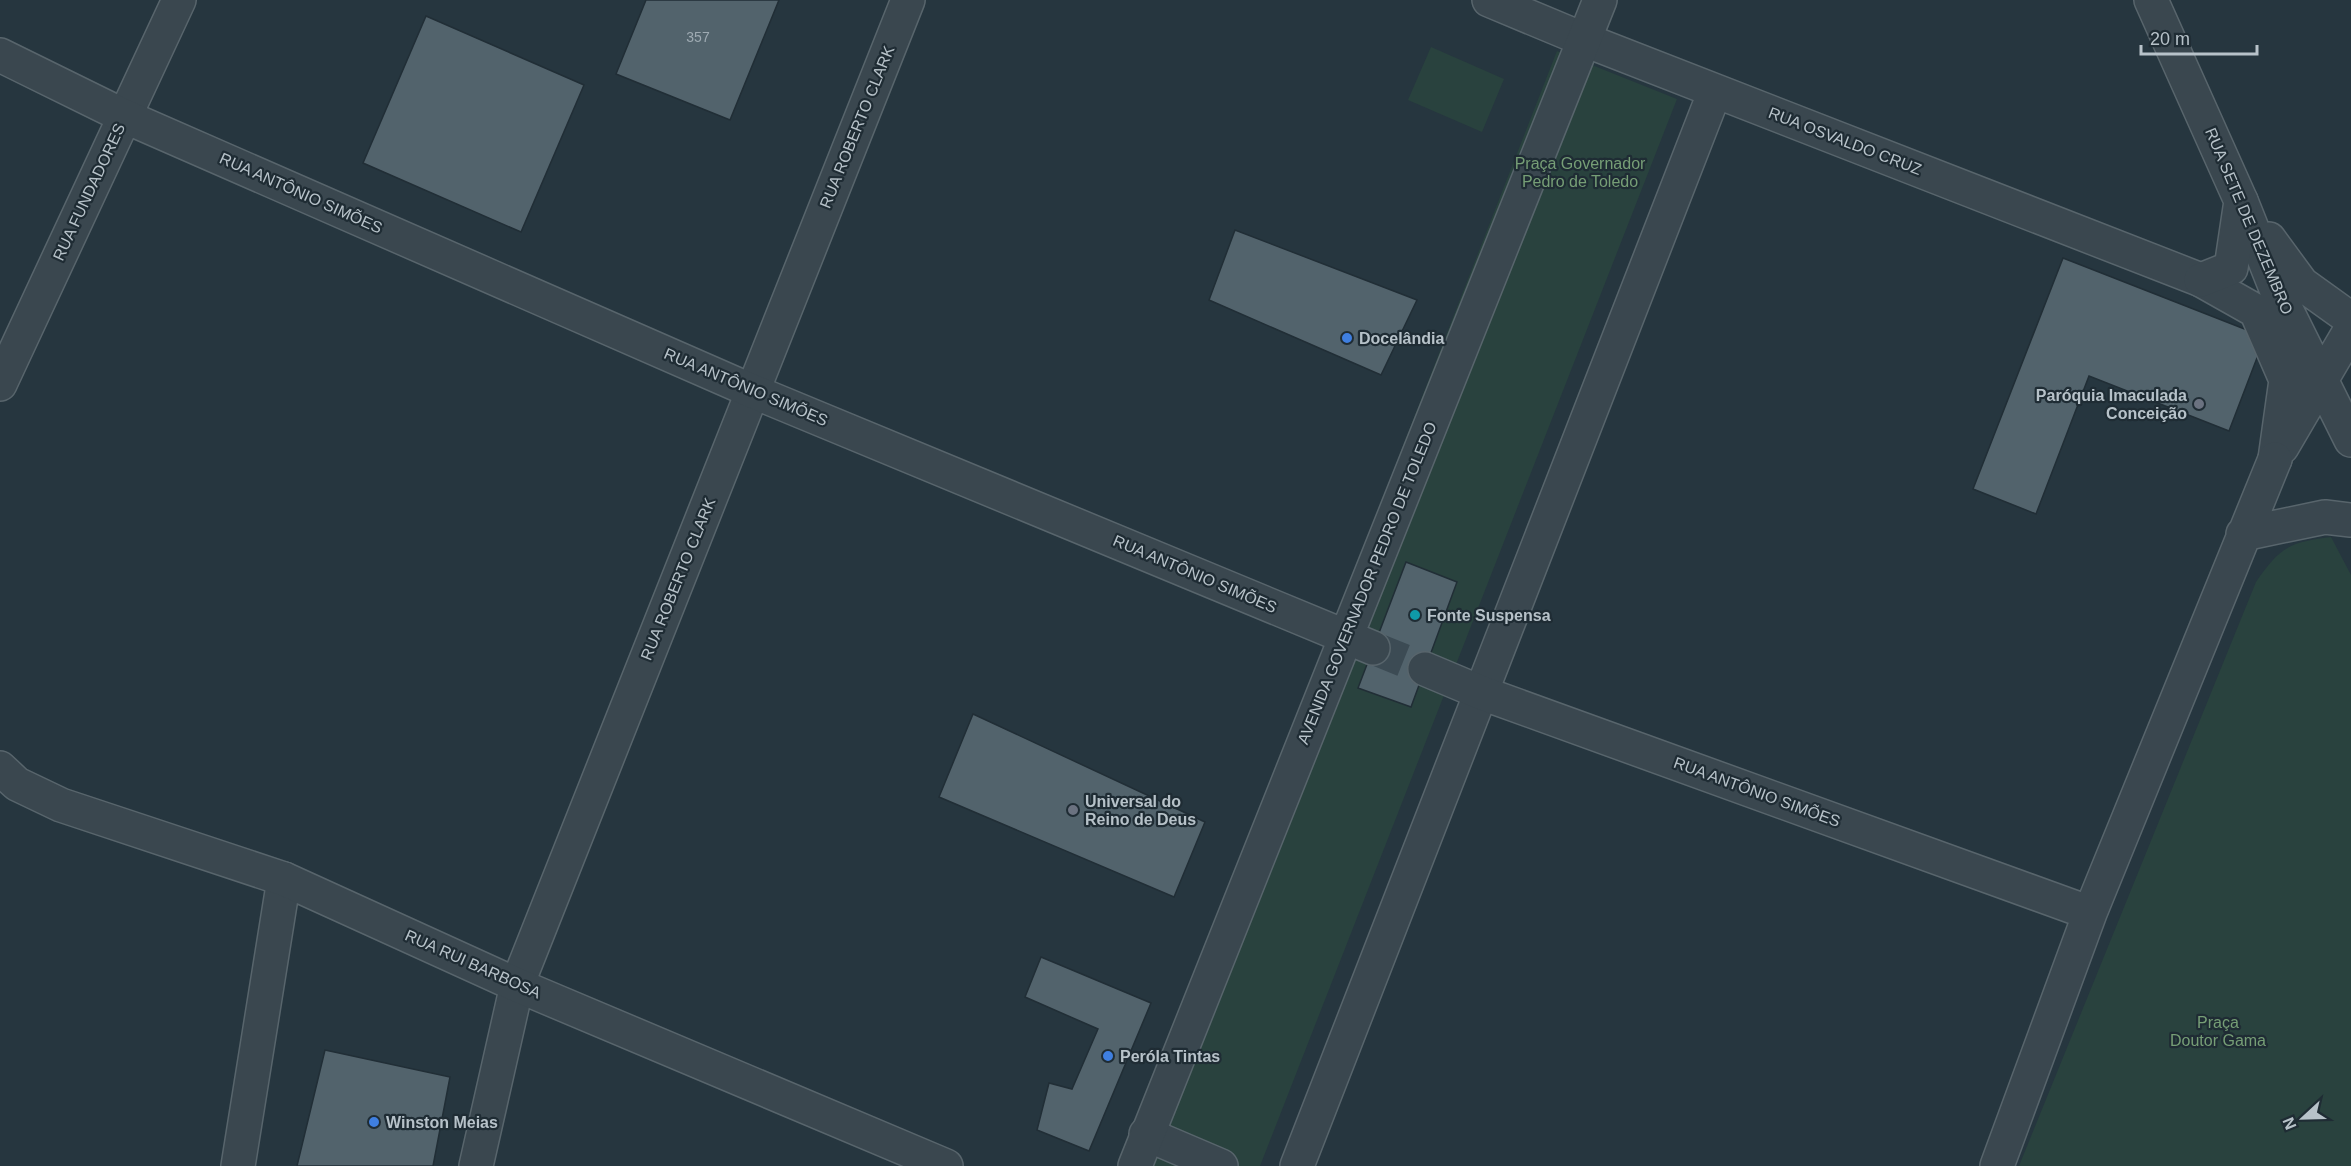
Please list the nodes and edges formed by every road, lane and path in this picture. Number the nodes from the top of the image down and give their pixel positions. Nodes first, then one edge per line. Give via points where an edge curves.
1 (179, 0) edge
2 (908, 0) edge
3 (1489, 0) edge
4 (1600, 0) edge
5 (2151, 0) edge
6 (1585, 40) junction
7 (0, 55) edge
8 (1715, 91) junction
9 (124, 116) junction
10 (2241, 201) junction
11 (2201, 280) junction
12 (2351, 319) edge
13 (2351, 329) edge
14 (2321, 380) junction
15 (0, 384) edge
16 (752, 391) junction
17 (2351, 440) edge
18 (2275, 459) junction
19 (2351, 520) edge
20 (2243, 534) junction
21 (1359, 642) junction
22 (1425, 669) tunnel mouth
23 (1482, 693) junction
24 (0, 768) edge
25 (284, 879) junction
26 (2090, 913) junction
27 (517, 985) junction
28 (1146, 1134) junction
29 (238, 1166) edge
30 (476, 1166) edge
31 (946, 1166) edge
32 (1135, 1166) edge
33 (1221, 1166) edge
34 (1297, 1166) edge
35 (1997, 1166) edge

1 - 9 street, RUA FUNDADORES
2 - 16 street, RUA ROBERTO CLARK
3 - 6 street, RUA OSVALDO CRUZ
4 - 6 street, AVENIDA GOVERNADOR PEDRO DE TOLEDO
5 - 10 street, RUA SETE DE DEZEMBRO
6 - 8 street, RUA OSVALDO CRUZ
6 - 21 street, AVENIDA GOVERNADOR PEDRO DE TOLEDO
7 - 9 street, RUA ANTÔNIO SIMÕES
8 - 11 street, RUA OSVALDO CRUZ
8 - 23 street
9 - 15 street, RUA FUNDADORES
9 - 16 street, RUA ANTÔNIO SIMÕES
10 - 11 street via 2231,268
10 - 12 street via 2302,284
10 - 14 street, RUA SETE DE DEZEMBRO via 2277,291
11 - 18 street, RUA OSVALDO CRUZ via 2256,311 2286,380
13 - 14 street
14 - 17 street, RUA SETE DE DEZEMBRO
14 - 18 street
16 - 21 street, RUA ANTÔNIO SIMÕES
16 - 27 street, RUA ROBERTO CLARK
18 - 20 street
19 - 20 street via 2325,517
20 - 26 street
21 - 28 street, AVENIDA GOVERNADOR PEDRO DE TOLEDO via 1242,898
22 - 23 street, RUA ANTÔNIO SIMÕES
23 - 26 street, RUA ANTÔNIO SIMÕES
23 - 34 street
24 - 25 street, RUA RUI BARBOSA via 17,784 61,804
25 - 27 street, RUA RUI BARBOSA
25 - 29 street
26 - 35 street
27 - 30 street, RUA ROBERTO CLARK
27 - 31 street, RUA RUI BARBOSA
28 - 32 street, AVENIDA GOVERNADOR PEDRO DE TOLEDO
28 - 33 street

